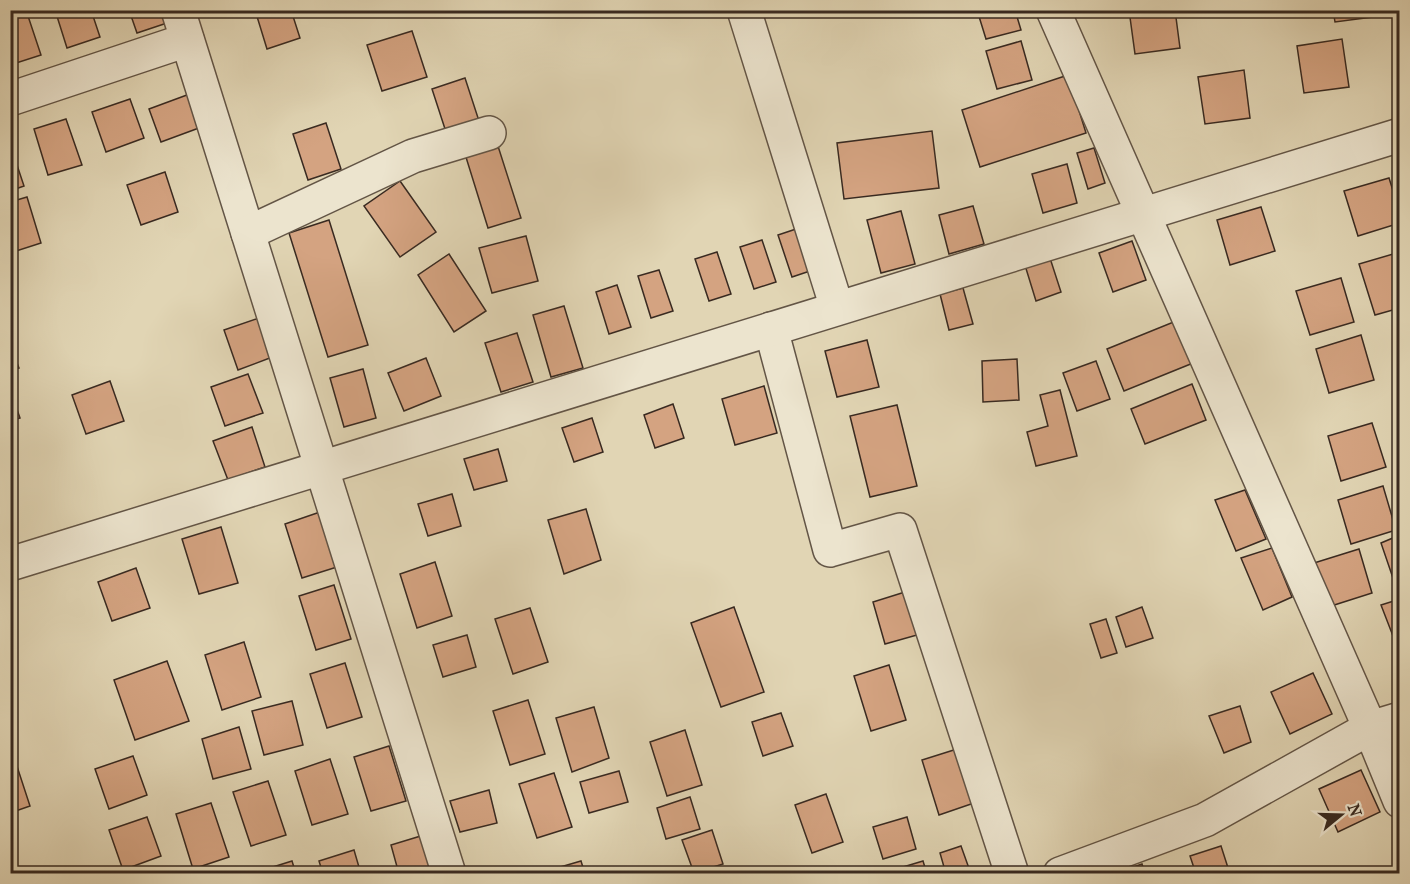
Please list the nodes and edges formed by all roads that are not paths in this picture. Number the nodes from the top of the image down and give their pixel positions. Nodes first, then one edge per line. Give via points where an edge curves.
1 (744, 10) edge
2 (1053, 10) edge
3 (183, 25) edge
4 (10, 99) edge
5 (489, 133) dead end
6 (1400, 135) edge
7 (1143, 214) junction
8 (248, 233) junction
9 (837, 308) junction
10 (771, 329) junction
11 (322, 467) junction
12 (10, 564) edge
13 (1385, 723) edge
14 (1400, 801) edge
15 (449, 873) edge
16 (1012, 873) edge
17 (1060, 873) edge

1 - 9 street
2 - 7 street
3 - 4 street
3 - 8 street
5 - 8 street via 413,156
6 - 7 street
7 - 9 street
7 - 13 street
8 - 11 street
9 - 10 street
10 - 11 street
10 - 16 street via 830,550 900,530
11 - 12 street
11 - 15 street
13 - 14 street
13 - 17 street via 1205,820

